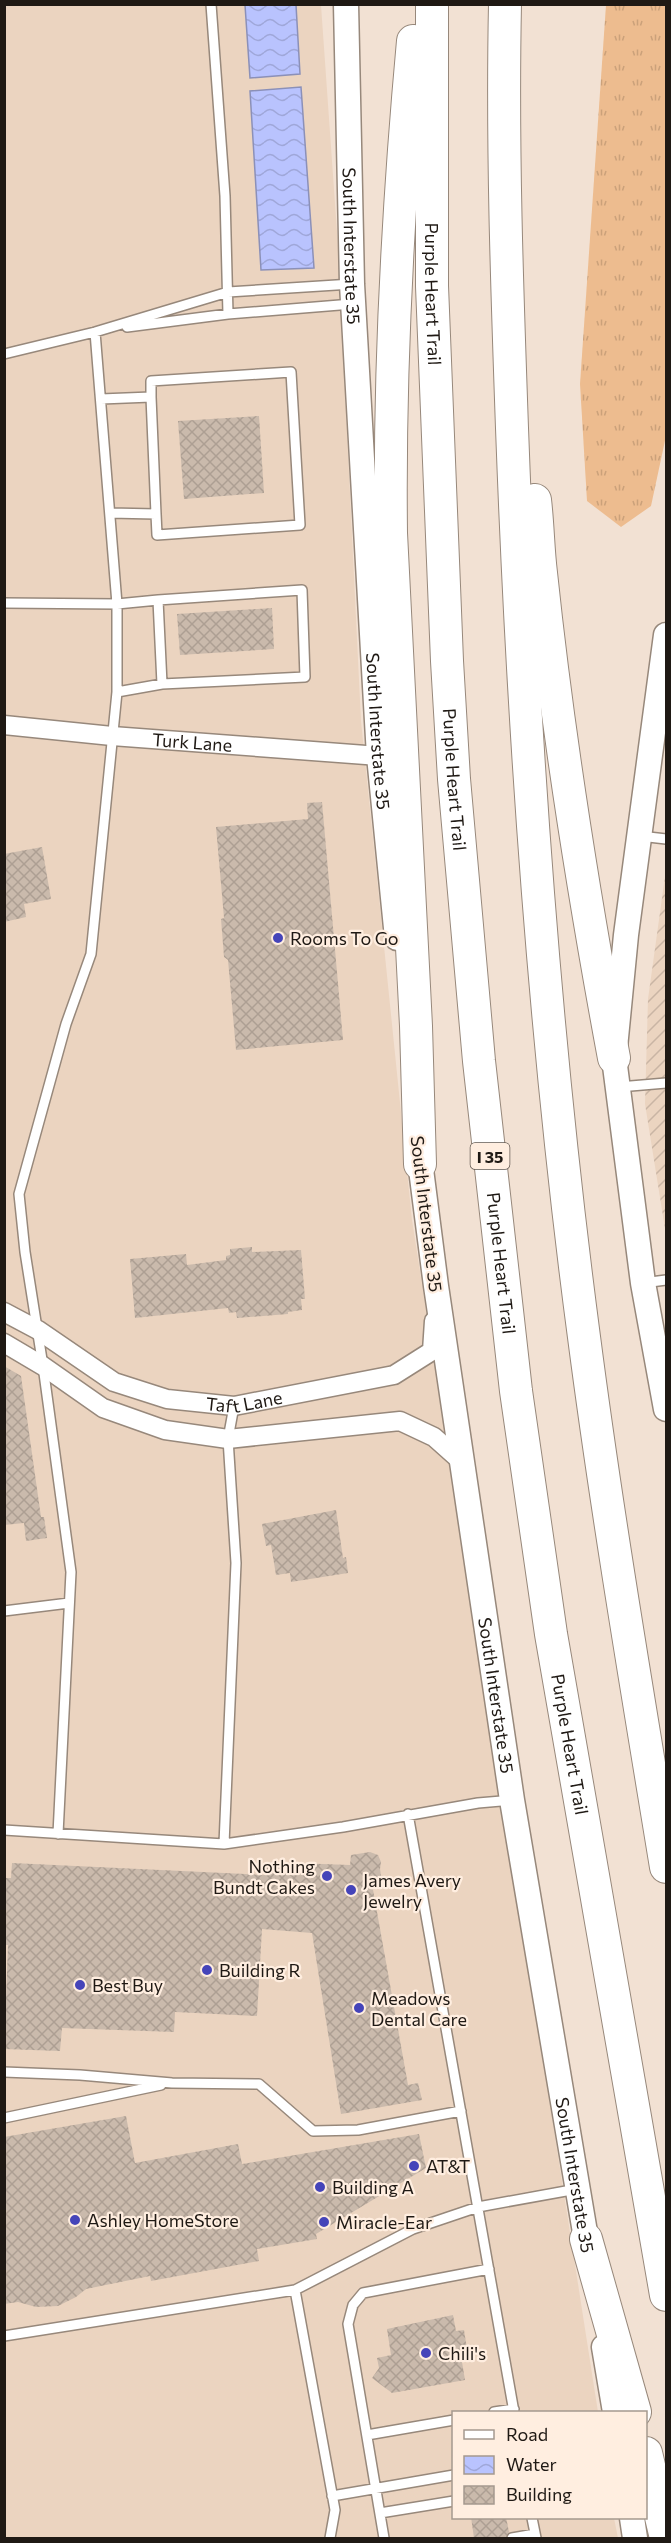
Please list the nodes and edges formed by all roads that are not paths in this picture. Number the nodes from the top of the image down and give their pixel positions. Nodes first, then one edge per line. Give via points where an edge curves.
1 (211, 4) edge
2 (346, 4) edge
3 (417, 4) edge
4 (432, 4) edge
5 (506, 4) edge
6 (507, 263) junction
7 (228, 292) junction
8 (352, 294) junction
9 (228, 314) junction
10 (95, 332) junction
11 (4, 354) edge
12 (151, 397) junction
13 (100, 399) junction
14 (110, 513) junction
15 (156, 514) junction
16 (158, 600) junction
17 (4, 603) edge
18 (117, 604) junction
19 (666, 635) edge
20 (162, 684) junction
21 (117, 692) junction
22 (4, 725) edge
23 (112, 736) junction
24 (379, 756) junction
25 (640, 836) junction
26 (666, 839) edge
27 (616, 1072) junction
28 (666, 1083) edge
29 (420, 1164) junction
30 (655, 1281) edge
31 (436, 1286) junction
32 (4, 1312) edge
33 (38, 1330) junction
34 (4, 1343) edge
35 (43, 1366) junction
36 (234, 1406) junction
37 (666, 1409) edge
38 (228, 1439) junction
39 (462, 1462) junction
40 (69, 1603) junction
41 (4, 1611) edge
42 (512, 1800) junction
43 (408, 1814) junction
44 (4, 1830) edge
45 (58, 1834) junction
46 (224, 1844) junction
47 (666, 1867) edge
48 (4, 2072) edge
49 (172, 2083) junction
50 (461, 2111) junction
51 (4, 2118) edge
52 (577, 2189) junction
53 (478, 2207) junction
54 (586, 2239) junction
55 (489, 2269) junction
56 (295, 2290) junction
57 (666, 2295) edge
58 (4, 2336) edge
59 (514, 2411) edge
60 (615, 2411) edge
61 (635, 2411) edge
62 (452, 2420) edge
63 (367, 2435) junction
64 (647, 2461) edge
65 (452, 2475) edge
66 (376, 2489) junction
67 (332, 2496) junction
68 (452, 2501) edge
69 (380, 2513) junction
70 (532, 2519) edge
71 (632, 2519) edge
72 (332, 2536) edge
73 (535, 2536) edge
74 (384, 2538) edge
75 (512, 2538) edge
76 (636, 2538) edge
77 (666, 2538) edge

1 - 7 lane
2 - 8 main road, South Interstate 35
3 - 29 highway via 396,287 390,461
4 - 57 highway, Purple Heart Trail / I 35 via 432,286 447,662 479,1061 516,1391 551,1634
5 - 6 highway
6 - 27 highway via 559,716
6 - 47 highway via 528,763 552,1050 584,1337 622,1604
7 - 8 lane
7 - 9 lane
7 - 10 lane
8 - 9 lane
8 - 24 main road, South Interstate 35
9 - 10 lane
10 - 11 lane
10 - 13 lane
12 - 13 lane
12 - 15 lane
12 - 15 lane via 151,381 291,372 300,525 157,535
13 - 14 lane
14 - 15 lane
14 - 18 lane
16 - 18 lane
16 - 20 lane
16 - 20 lane via 302,590 305,677
17 - 18 lane
18 - 21 lane
19 - 25 main road
20 - 21 lane
21 - 23 lane
22 - 23 street, Turk Lane
23 - 24 street, Turk Lane
23 - 33 lane via 91,954 66,1024 19,1194
24 - 29 main road, South Interstate 35
25 - 26 lane
25 - 27 main road via 626,935
27 - 28 lane
27 - 30 main road
29 - 31 main road, South Interstate 35
30 - 37 main road
31 - 36 street, Taft Lane via 432,1351 394,1375
31 - 39 main road, South Interstate 35
32 - 33 street, Taft Lane
33 - 35 lane
33 - 36 street, Taft Lane via 114,1382 167,1399
34 - 35 street, Taft Lane
35 - 38 street, Taft Lane via 103,1408 165,1430
35 - 40 lane via 71,1572
36 - 38 lane
38 - 39 street, Taft Lane via 400,1421 434,1437
38 - 46 lane via 236,1563
39 - 42 main road, South Interstate 35
40 - 41 lane
40 - 45 lane
42 - 43 lane
42 - 52 main road, South Interstate 35
43 - 46 lane
43 - 50 lane
44 - 45 lane
45 - 46 lane
48 - 49 lane
49 - 50 lane via 259,2084 313,2131 358,2130
49 - 51 lane
50 - 53 lane
52 - 53 lane
52 - 54 main road, South Interstate 35
53 - 55 lane
53 - 56 lane via 413,2229
54 - 60 main road, South Interstate 35
54 - 61 highway
55 - 59 lane
55 - 63 lane via 363,2293 353,2305 348,2324
56 - 58 lane
56 - 67 lane
62 - 63 lane
63 - 66 lane
64 - 77 highway
65 - 66 lane
66 - 67 lane
66 - 69 lane
67 - 72 lane
68 - 69 lane
69 - 74 lane
70 - 73 lane
71 - 76 main road
73 - 75 lane

